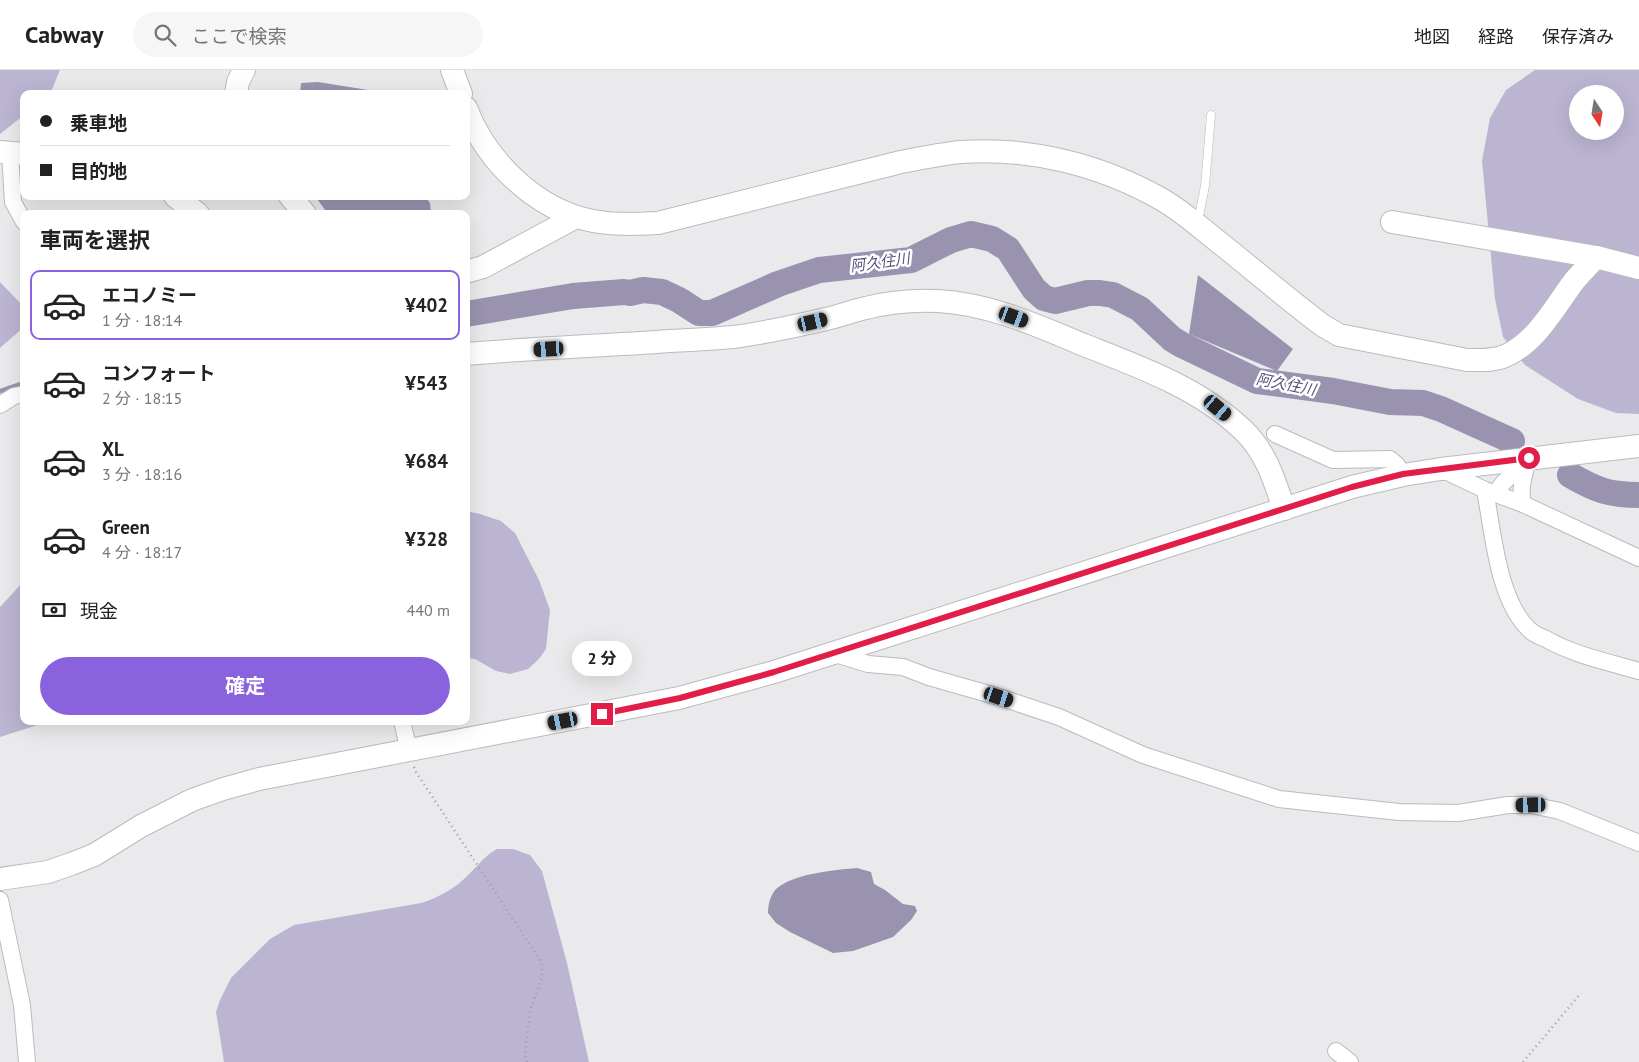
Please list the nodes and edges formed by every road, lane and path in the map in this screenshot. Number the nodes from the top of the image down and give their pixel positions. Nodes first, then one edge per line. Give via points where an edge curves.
1 (244, 70) edge
2 (452, 70) edge
3 (237, 90) edge
4 (460, 90) edge
5 (1211, 115) dead end
6 (470, 118) edge
7 (11, 153) edge
8 (180, 200) edge
9 (293, 200) edge
10 (193, 210) edge
11 (302, 210) edge
12 (20, 215) edge
13 (576, 217) junction
14 (1392, 222) dead end
15 (1197, 225) junction
16 (1596, 258) junction
17 (1639, 268) edge
18 (470, 271) edge
19 (470, 354) edge
20 (20, 395) edge
21 (0, 405) edge
22 (1275, 434) dead end
23 (1639, 446) edge
24 (1529, 458) junction
25 (1440, 469) junction
26 (1403, 474) junction
27 (1490, 492) junction
28 (1523, 504) junction
29 (1284, 509) junction
30 (1639, 558) edge
31 (832, 654) junction
32 (1639, 671) edge
33 (403, 725) edge
34 (409, 751) junction
35 (1639, 843) edge
36 (0, 878) edge
37 (0, 900) edge
38 (1581, 994) dead end
39 (1336, 1051) dead end
40 (27, 1062) edge
41 (527, 1062) edge
42 (1350, 1062) edge
43 (1523, 1062) edge

1 - 3 street
2 - 4 street
5 - 15 lane via 1206,186
6 - 13 street via 498,164 535,196
7 - 12 street via 13,202
8 - 10 street
9 - 11 street
13 - 15 street via 609,224 658,223 901,162 946,154 998,152 1033,155 1097,170 1162,200
13 - 18 street
14 - 16 street
15 - 16 street via 1322,325 1339,335 1468,360 1504,356 1521,347
16 - 17 street
19 - 29 street via 734,337 890,303 939,301 977,306 1026,321 1200,396 1244,430 1264,454
20 - 21 street
22 - 26 street via 1334,460 1390,459
23 - 24 street
24 - 25 street
24 - 27 street
24 - 28 street via 1521,485
25 - 26 street
25 - 27 street
26 - 29 street
27 - 28 street
27 - 32 street via 1503,585 1527,626 1532,632 1573,652
28 - 30 street
29 - 31 street
31 - 34 street via 680,698
31 - 35 street via 868,664 903,667 1034,708 1143,755 1279,799 1399,812 1458,813 1531,805 1560,811
33 - 34 street
34 - 36 street via 259,779 223,789 192,800 141,826 94,855 48,872
34 - 41 path via 416,772 542,963 542,978 530,1011
37 - 40 street via 22,1005
38 - 43 path
39 - 42 street

